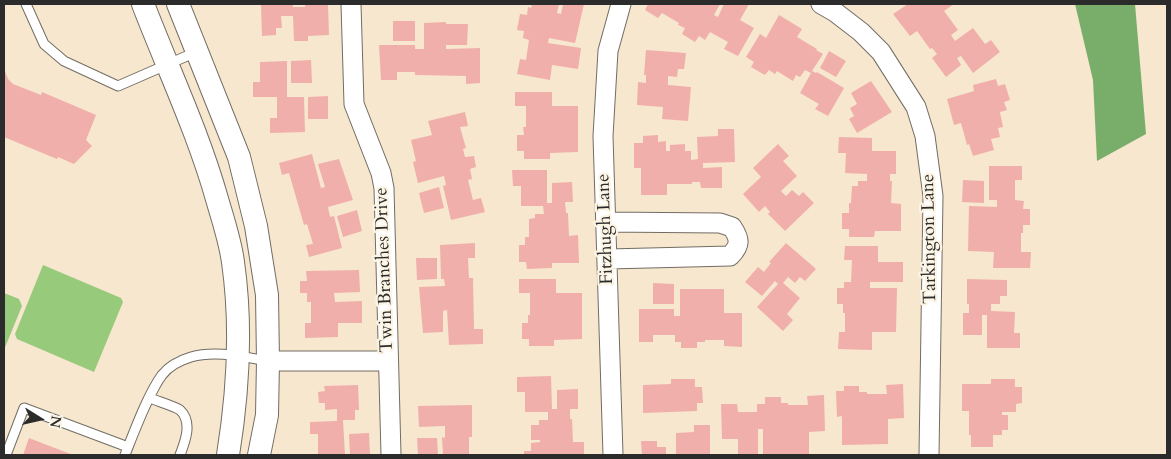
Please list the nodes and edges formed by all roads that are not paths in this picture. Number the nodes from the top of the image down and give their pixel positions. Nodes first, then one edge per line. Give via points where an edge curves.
1 (26, 4) edge
2 (142, 4) edge
3 (178, 4) edge
4 (350, 4) edge
5 (621, 4) edge
6 (821, 4) edge
7 (197, 51) junction
8 (167, 65) junction
9 (606, 222) junction
10 (608, 259) junction
11 (236, 356) junction
12 (268, 361) junction
13 (388, 361) junction
14 (150, 398) junction
15 (6, 449) edge
16 (126, 451) edge
17 (180, 455) edge
18 (228, 455) edge
19 (259, 455) edge
20 (391, 455) edge
21 (613, 455) edge
22 (929, 455) edge

1 - 8 lane via 44,44 64,61 118,86
2 - 8 street
3 - 7 street
4 - 13 street, Twin Branches Drive via 354,104 381,172 384,188
5 - 9 street, Fitzhugh Lane via 608,51 603,136
6 - 22 street, Tarkington Lane via 862,32 881,52 916,107 925,136 933,196
7 - 8 lane
7 - 12 street via 239,158 256,226 267,295
8 - 11 street via 208,168 226,229 236,296
9 - 10 street, Fitzhugh Lane
9 - 10 street via 720,223 732,227 738,237 737,249 730,256
10 - 21 street, Fitzhugh Lane
11 - 12 lane
11 - 14 lane via 211,355 177,362 163,374
11 - 18 street via 234,415
12 - 13 street, Twin Branches Drive
12 - 19 street via 267,416
13 - 20 street
14 - 16 lane
14 - 17 lane via 179,410 187,422
15 - 16 lane via 24,408

